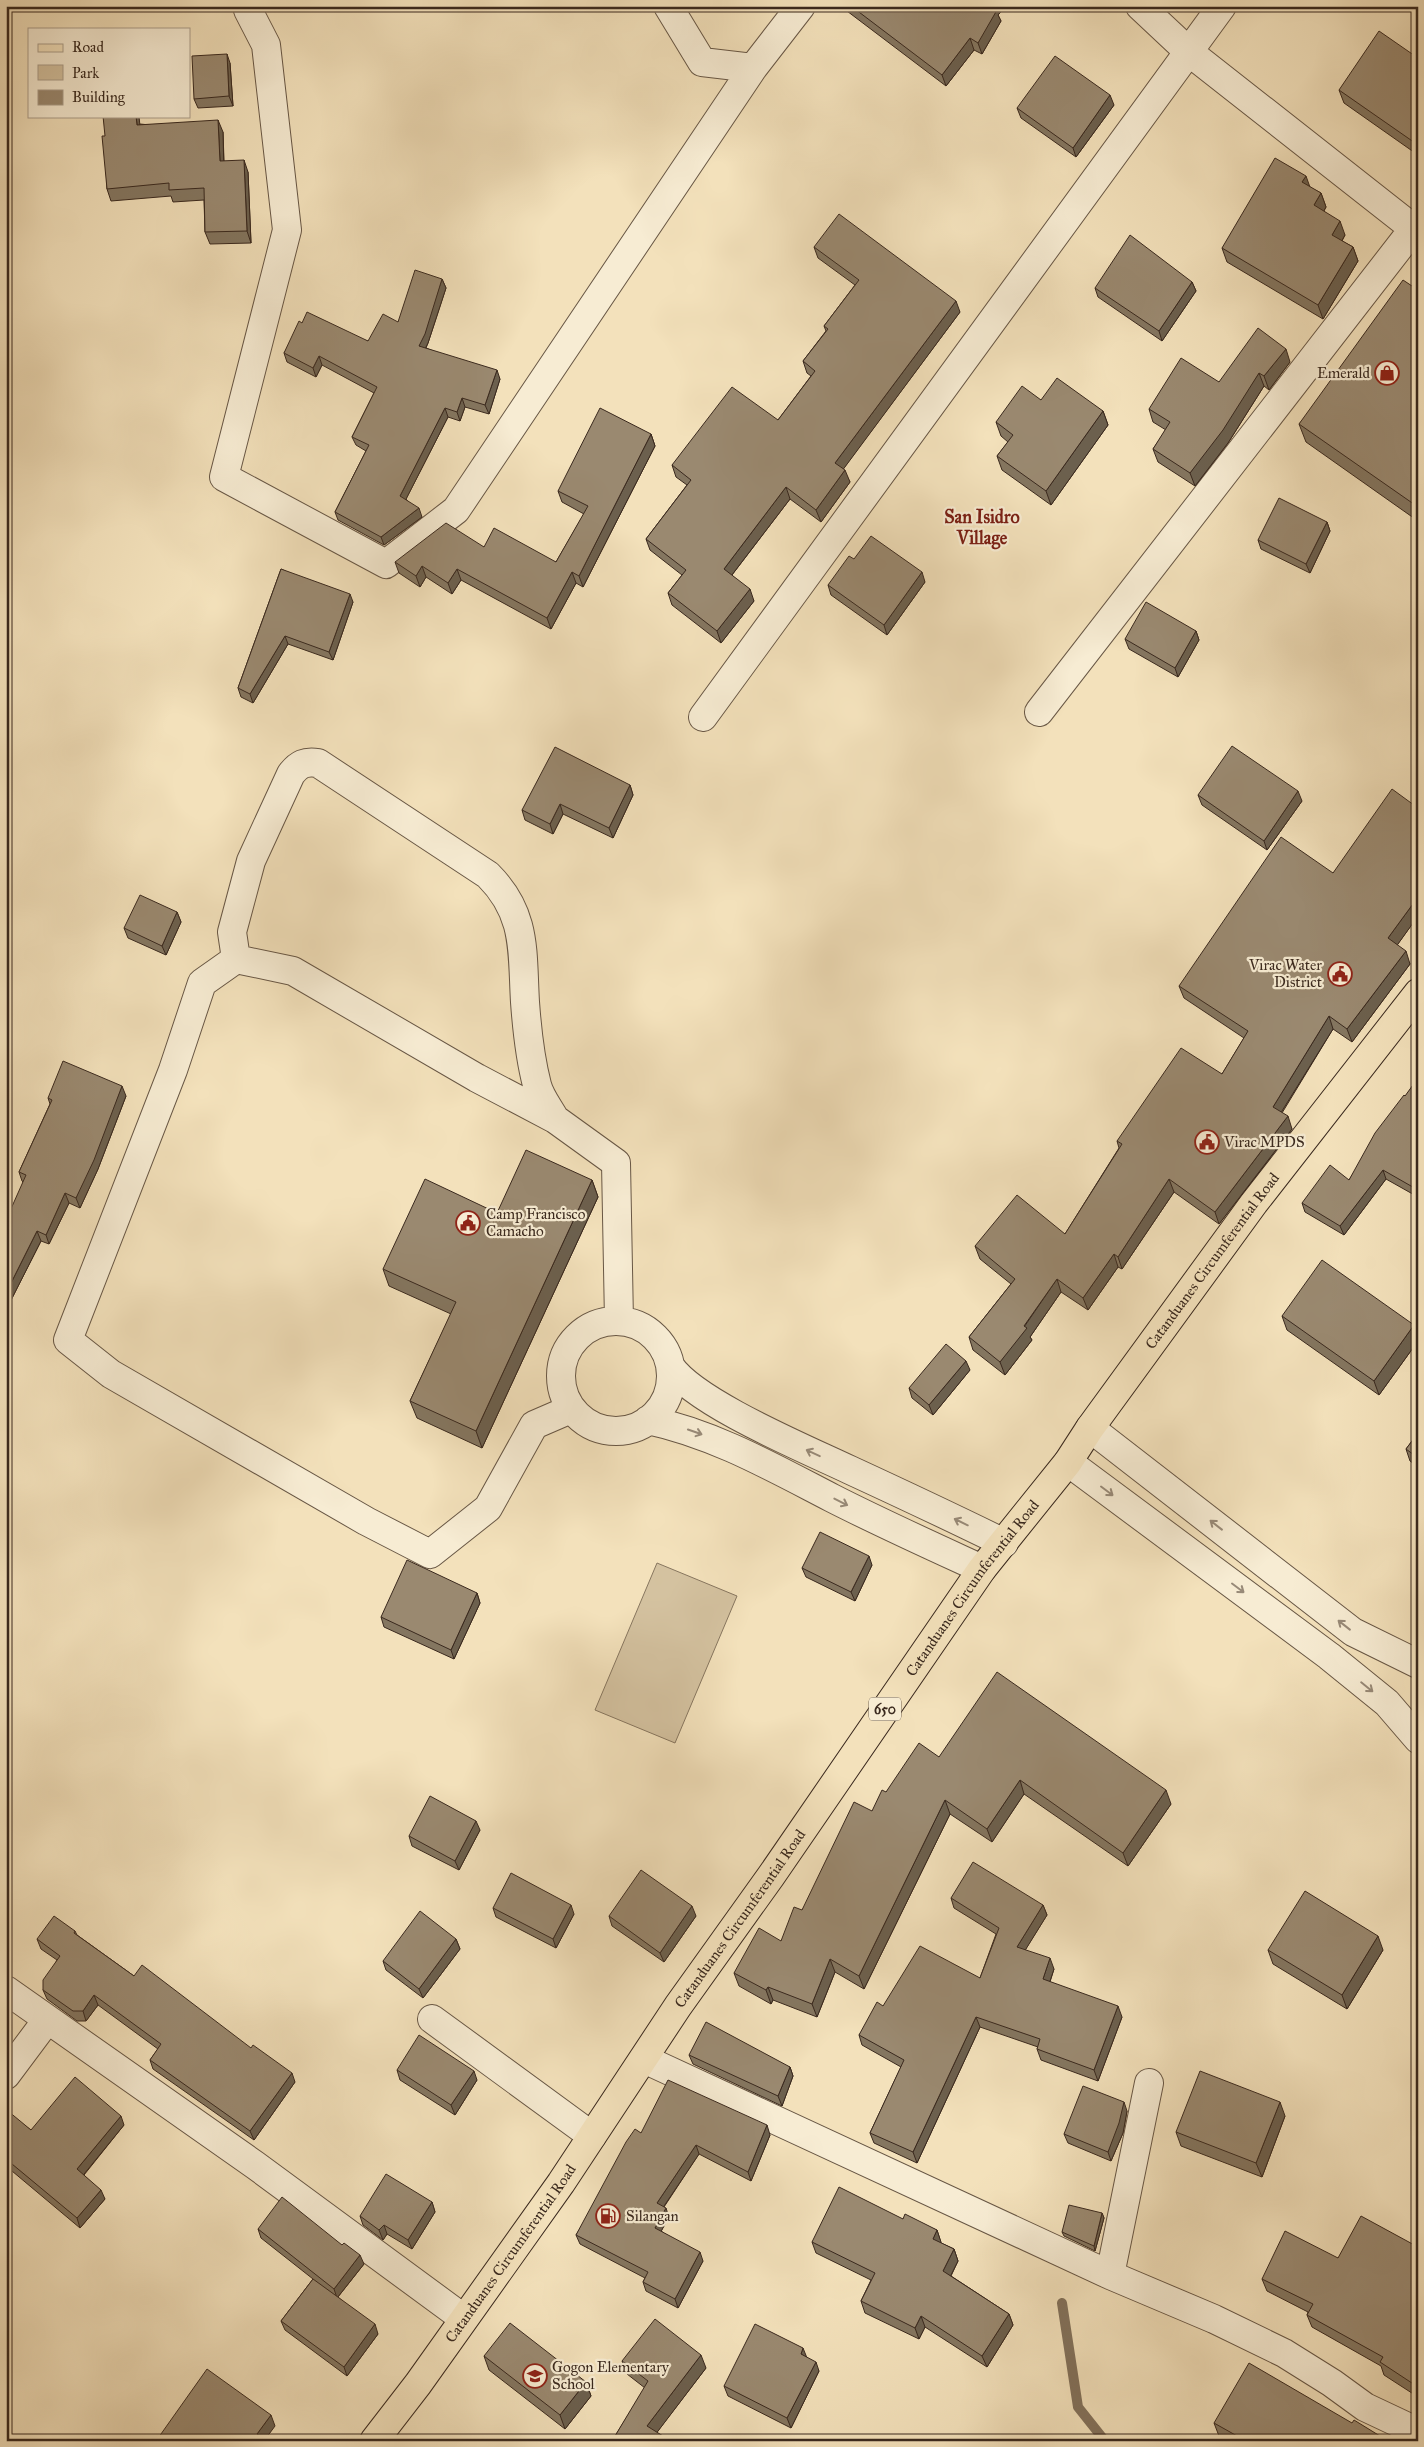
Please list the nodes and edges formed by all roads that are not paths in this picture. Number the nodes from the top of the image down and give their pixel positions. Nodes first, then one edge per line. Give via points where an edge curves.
1 (668, 6) edge
2 (801, 6) edge
3 (1140, 6) edge
4 (1222, 6) edge
5 (248, 10) dead end
6 (1189, 52) junction
7 (753, 68) junction
8 (1416, 228) edge
9 (1039, 712) dead end
10 (703, 717) dead end
11 (236, 959) junction
12 (1418, 993) edge
13 (555, 1119) junction
14 (619, 1320) junction
15 (670, 1366) junction
16 (570, 1409) junction
17 (648, 1420) junction
18 (1090, 1428) junction
19 (1068, 1462) junction
20 (1004, 1543) junction
21 (982, 1569) junction
22 (1418, 1664) edge
23 (1418, 1739) edge
24 (6, 1990) edge
25 (432, 2019) dead end
26 (47, 2020) junction
27 (644, 2059) junction
28 (6, 2075) edge
29 (1148, 2083) dead end
30 (592, 2136) junction
31 (1110, 2275) junction
32 (463, 2318) junction
33 (1418, 2432) edge
34 (374, 2441) edge

1 - 7 street via 702,62
2 - 7 street
3 - 6 street
4 - 6 street
5 - 7 street via 266,45 287,230 224,477 386,564 456,510
6 - 8 street
6 - 10 street
8 - 9 street
11 - 13 street via 293,971 477,1078
11 - 13 street via 232,932 251,861 291,774 306,761 318,762 488,875 502,889 520,926 528,1039 538,1088
11 - 16 street via 202,983 173,1070 68,1340 111,1374 366,1521 430,1554 488,1508 534,1425
12 - 18 main road, Catanduanes Circumferential Road / 650 via 1254,1202
13 - 14 street via 616,1163
14 - 15 street via 642,1327 661,1343
14 - 16 street via 594,1325 574,1339 562,1361 561,1386
15 - 17 street via 669,1391 658,1413
20 -> 15 street via 778,1436 719,1404 677,1376
16 - 17 street via 589,1426 613,1432 637,1428
17 -> 21 street via 719,1440 856,1510
18 - 19 main road, Catanduanes Circumferential Road / 650
22 -> 18 street via 1353,1632
19 - 20 main road, Catanduanes Circumferential Road / 650
19 -> 23 street via 1329,1656 1387,1703
20 - 21 main road, Catanduanes Circumferential Road / 650
21 - 27 main road, Catanduanes Circumferential Road / 650
24 - 26 street
25 - 30 street
26 - 28 street
26 - 32 street via 256,2165
27 - 30 main road, Catanduanes Circumferential Road / 650
27 - 31 street
29 - 31 street
30 - 32 main road, Catanduanes Circumferential Road / 650
31 - 33 street via 1284,2353 1365,2407
32 - 34 main road, Catanduanes Circumferential Road / 650

